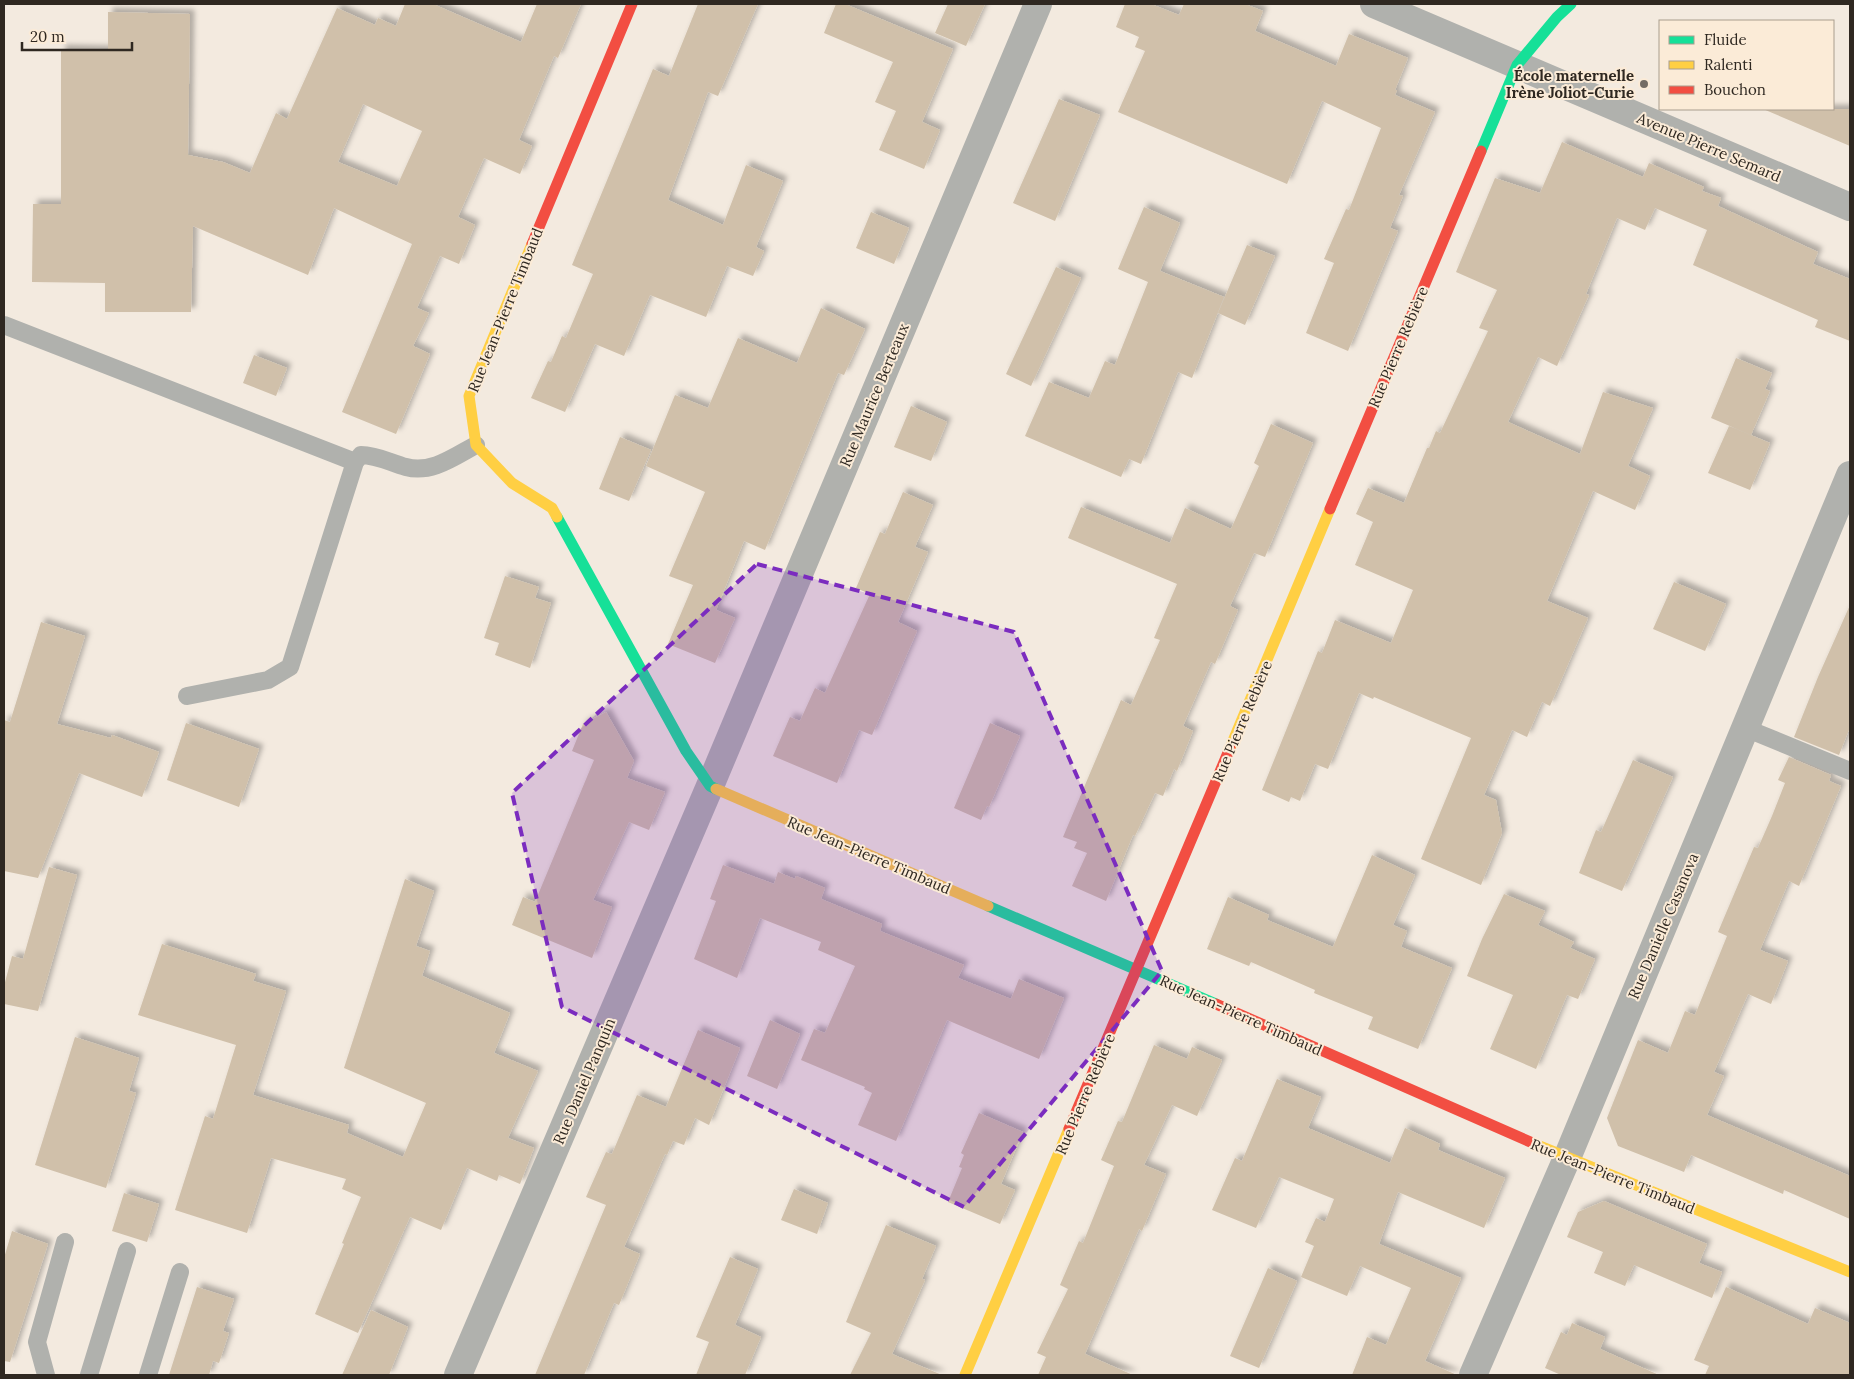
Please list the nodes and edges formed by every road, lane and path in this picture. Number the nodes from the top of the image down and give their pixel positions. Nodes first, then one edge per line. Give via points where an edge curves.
1 (632, 4) edge
2 (1038, 4) edge
3 (1374, 4) edge
4 (1571, 4) edge
5 (1517, 66) junction
6 (1850, 207) edge
7 (4, 325) edge
8 (476, 445) junction
9 (354, 462) junction
10 (1850, 476) edge
11 (186, 696) dead end
12 (1745, 728) junction
13 (1850, 772) edge
14 (710, 786) junction
15 (1138, 969) junction
16 (1567, 1158) junction
17 (65, 1242) dead end
18 (127, 1251) dead end
19 (180, 1272) dead end
20 (1850, 1272) edge
21 (46, 1375) edge
22 (88, 1375) edge
23 (148, 1375) edge
24 (458, 1375) edge
25 (965, 1375) edge
26 (1473, 1375) edge

1 - 8 street, Rue Jean-Pierre Timbaud via 469,396
2 - 14 street, Rue Maurice Berteaux
3 - 5 street, Avenue Pierre Semard
4 - 5 street, Rue Pierre Rebière
5 - 6 street, Avenue Pierre Semard
5 - 15 street, Rue Pierre Rebière
7 - 9 lane
8 - 9 lane via 429,469 408,468 370,455 361,455
8 - 14 street via 512,483 552,508 686,751
9 - 11 lane via 290,667 268,680
10 - 12 street, Rue Danielle Casanova
12 - 13 lane
12 - 16 street, Rue Danielle Casanova
14 - 15 street, Rue Jean-Pierre Timbaud
14 - 24 street, Rue Daniel Panquin
15 - 16 street, Rue Jean-Pierre Timbaud
15 - 25 street, Rue Pierre Rebière
16 - 20 street, Rue Jean-Pierre Timbaud
16 - 26 street, Rue Danielle Casanova
17 - 21 lane via 37,1342
18 - 22 lane
19 - 23 lane

